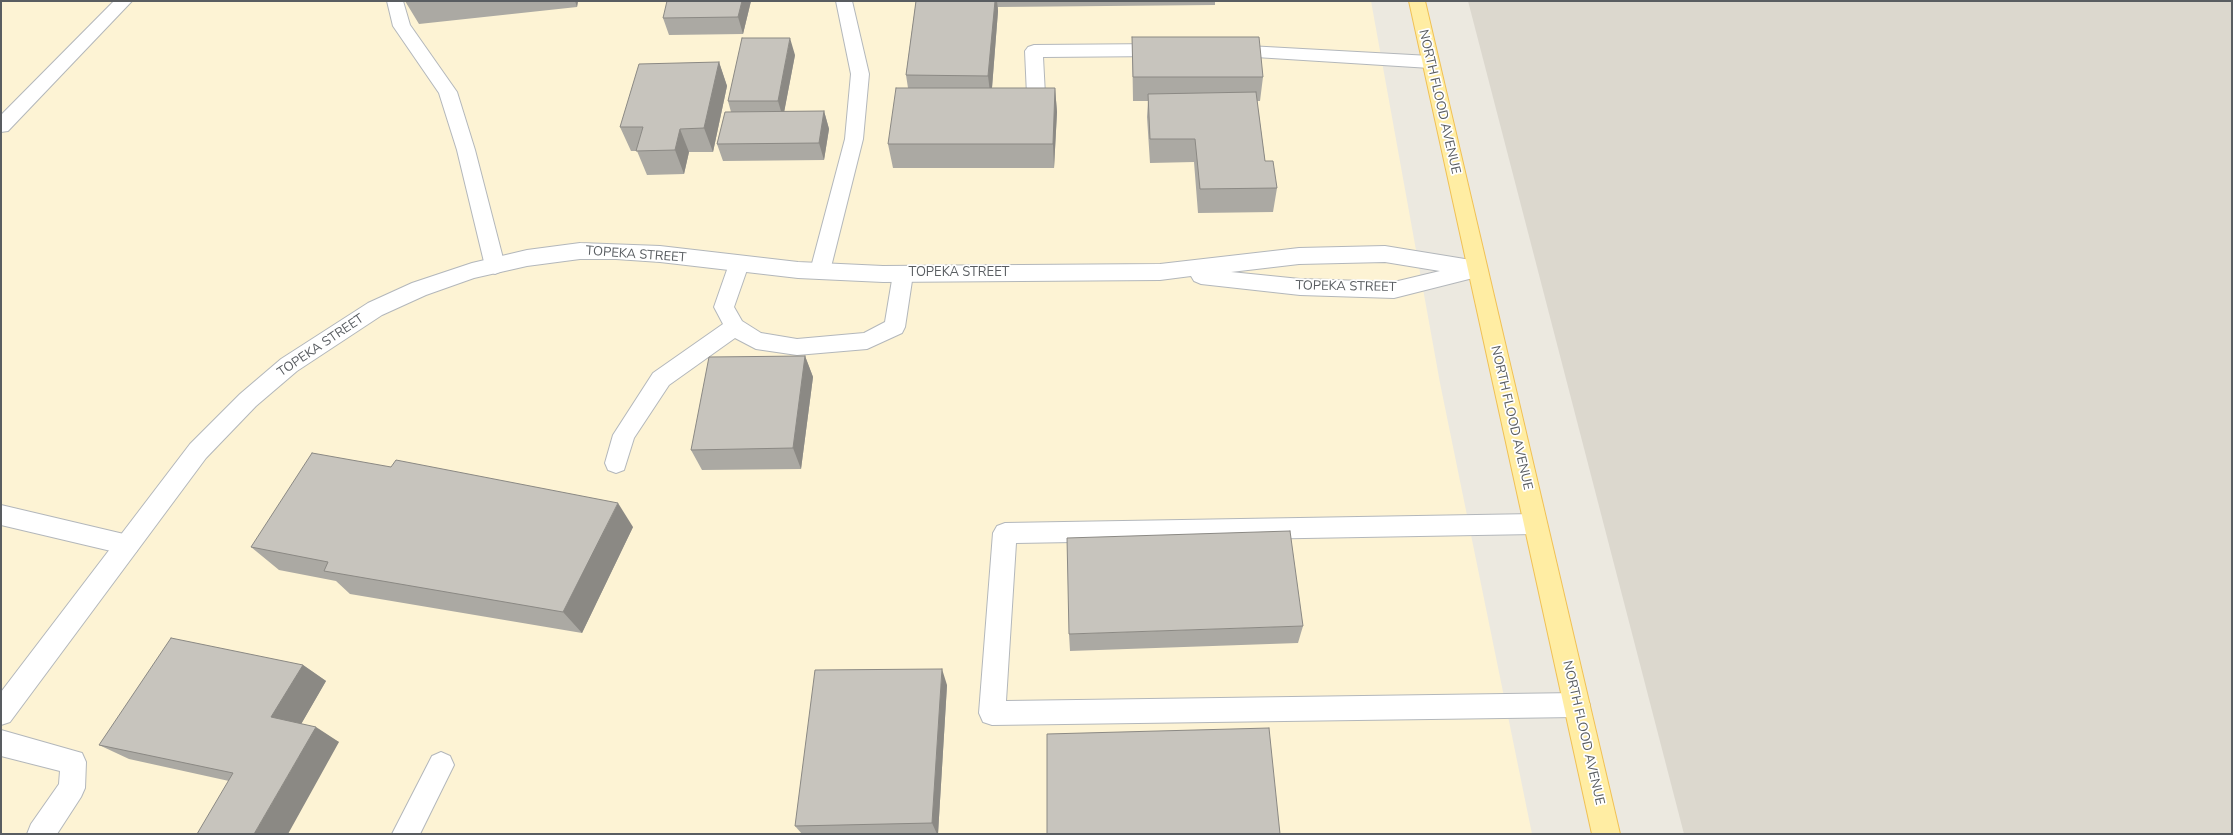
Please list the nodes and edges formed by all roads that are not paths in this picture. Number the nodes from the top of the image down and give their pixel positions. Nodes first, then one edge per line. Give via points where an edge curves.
1 (124, 1) edge
2 (395, 1) edge
3 (844, 1) edge
4 (1417, 1) edge
5 (1178, 50) edge
6 (1210, 51) edge
7 (1430, 62) junction
8 (1036, 95) edge
9 (1, 126) edge
10 (739, 264) junction
11 (495, 266) junction
12 (1476, 269) junction
13 (820, 271) junction
14 (1160, 272) junction
15 (904, 274) junction
16 (735, 328) junction
17 (616, 463) dead end
18 (1, 515) edge
19 (1535, 524) junction
20 (128, 545) junction
21 (1577, 705) junction
22 (1, 713) edge
23 (1, 743) edge
24 (441, 766) dead end
25 (41, 834) edge
26 (406, 834) edge
27 (1606, 834) edge

1 - 9 street
2 - 11 street via 402,26 448,92 466,150
3 - 13 street via 860,74 854,139
4 - 7 main road, NORTH FLOOD AVENUE
5 - 8 street via 1034,51
6 - 7 street
7 - 12 main road, NORTH FLOOD AVENUE
10 - 11 street, TOPEKA STREET via 660,254 594,251 527,258
10 - 13 street, TOPEKA STREET
10 - 16 street via 724,307
11 - 20 street, TOPEKA STREET via 419,289 375,309 289,364 248,400 198,451
12 - 14 street, TOPEKA STREET via 1385,254 1299,256
12 - 14 street, TOPEKA STREET via 1394,290 1300,287
12 - 19 main road, NORTH FLOOD AVENUE
13 - 15 street, TOPEKA STREET
14 - 15 street, TOPEKA STREET
15 - 16 street via 895,327 867,341 797,347 756,341
16 - 17 street via 661,379 624,435
18 - 20 street
19 - 21 main road, NORTH FLOOD AVENUE
19 - 21 street via 1005,532 992,713
20 - 22 street, TOPEKA STREET
21 - 27 main road, NORTH FLOOD AVENUE
23 - 25 street via 73,762 72,788
24 - 26 street

